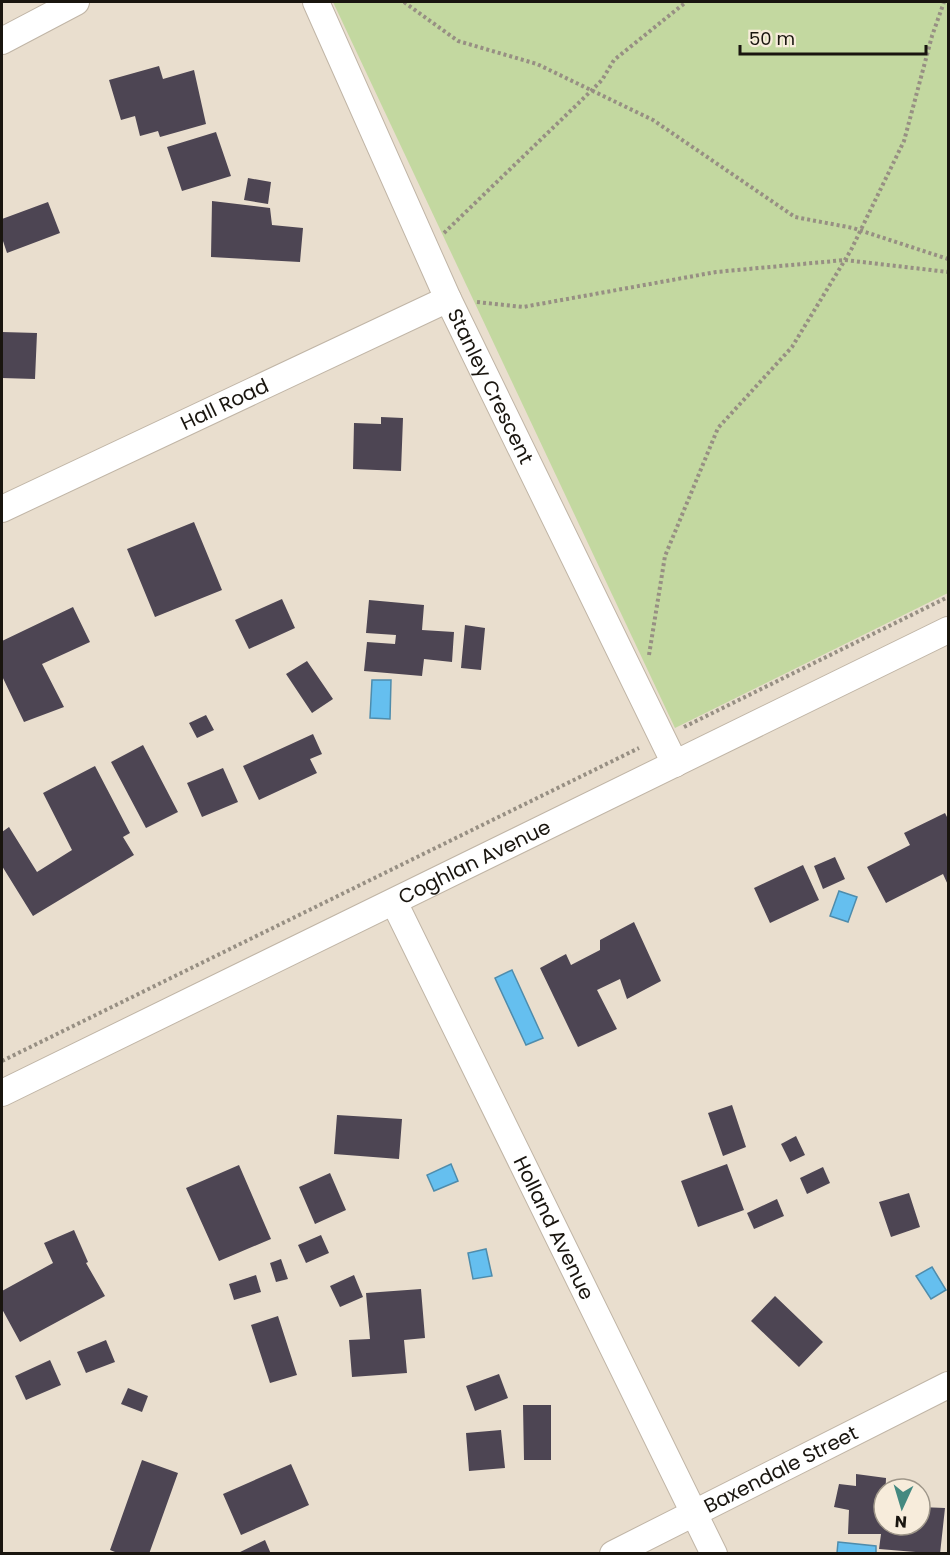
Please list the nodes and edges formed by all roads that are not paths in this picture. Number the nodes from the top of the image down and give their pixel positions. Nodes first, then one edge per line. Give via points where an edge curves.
1 (76, 2) edge
2 (316, 2) edge
3 (2, 41) edge
4 (448, 299) junction
5 (2, 509) edge
6 (948, 630) edge
7 (675, 764) junction
8 (394, 902) junction
9 (2, 1093) edge
10 (948, 1385) edge
11 (696, 1514) junction
12 (613, 1554) edge
13 (714, 1554) edge

1 - 3 street
2 - 4 street, Stanley Crescent
4 - 5 street, Hall Road
4 - 7 street, Stanley Crescent
6 - 7 street, Coghlan Avenue
7 - 8 street, Coghlan Avenue
8 - 9 street, Coghlan Avenue
8 - 11 street, Holland Avenue
10 - 11 street, Baxendale Street
11 - 12 street, Baxendale Street
11 - 13 street, Holland Avenue

